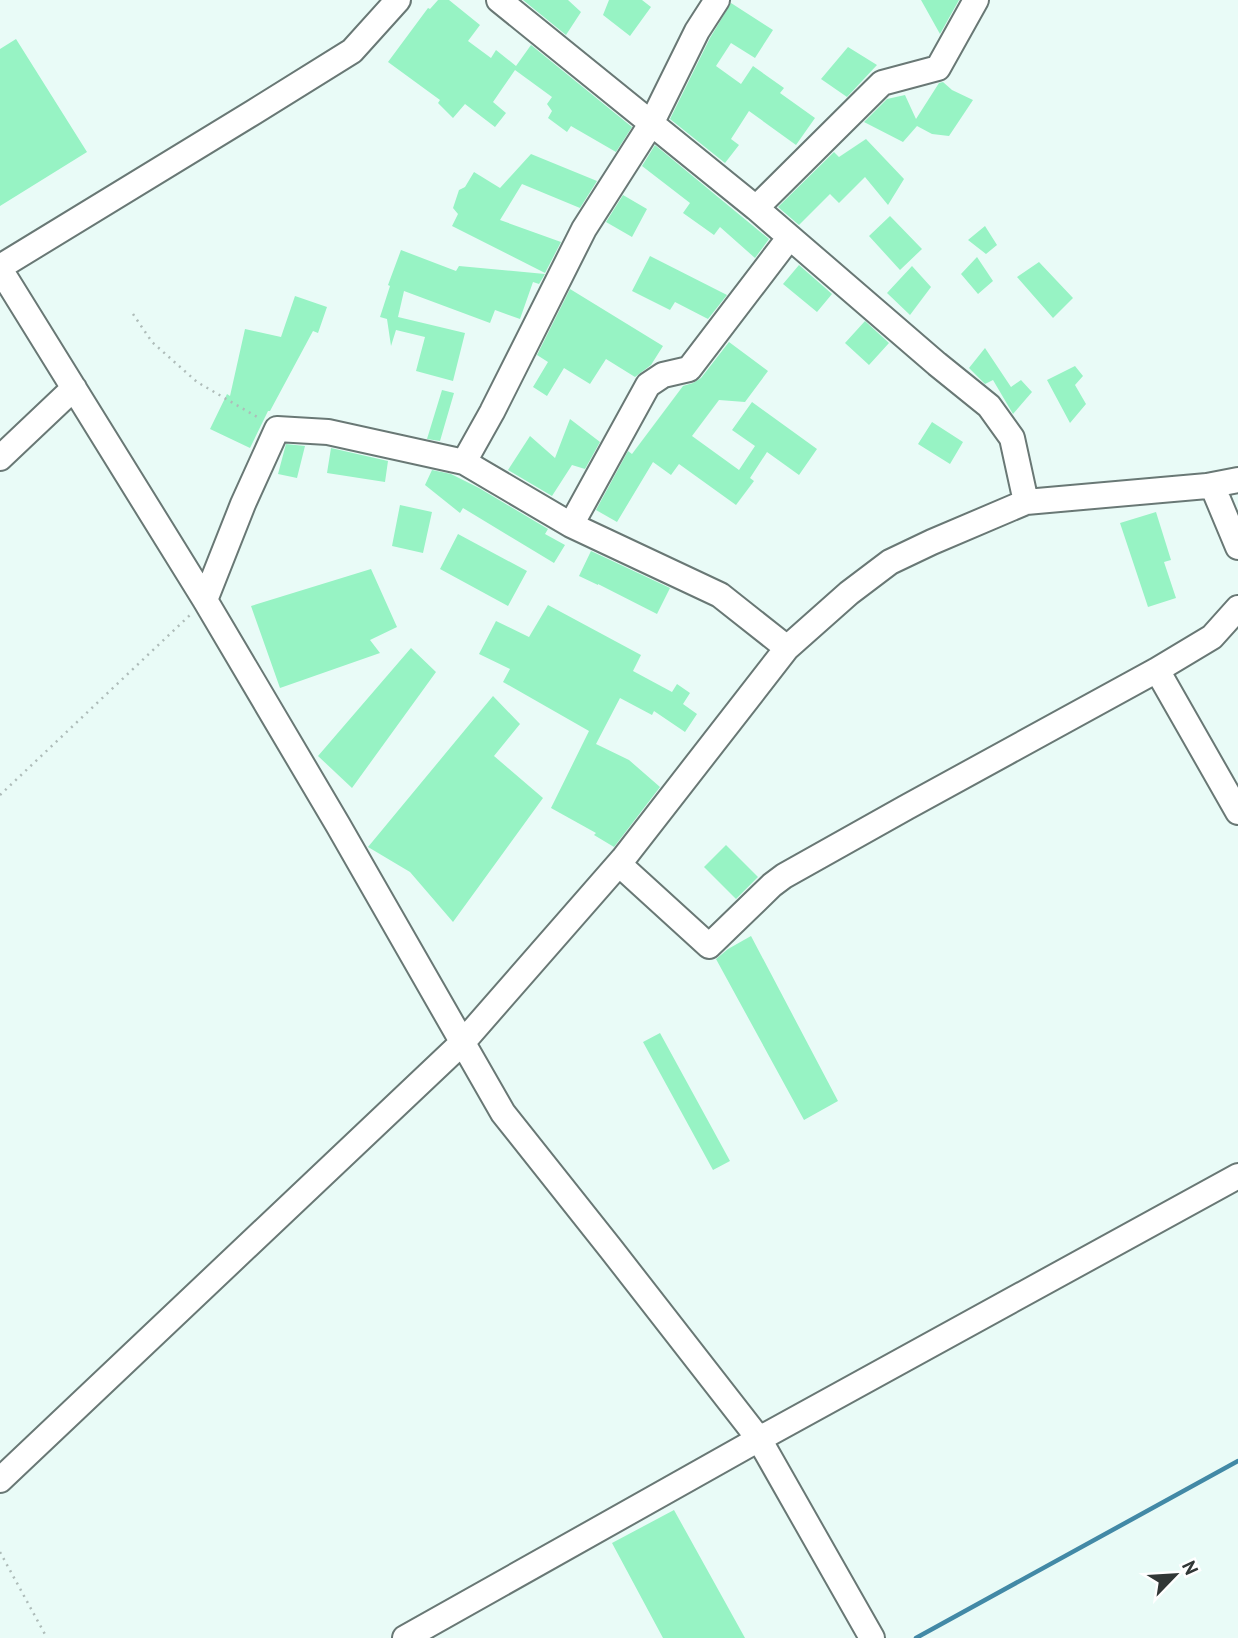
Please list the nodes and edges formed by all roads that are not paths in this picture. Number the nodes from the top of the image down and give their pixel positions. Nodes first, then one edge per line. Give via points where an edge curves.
1 (398, 0) edge
2 (499, 0) edge
3 (717, 0) edge
4 (976, 0) edge
5 (651, 124) junction
6 (756, 208) junction
7 (789, 238) junction
8 (0, 268) edge
9 (74, 388) junction
10 (0, 458) edge
11 (464, 462) junction
12 (1238, 481) edge
13 (1212, 485) junction
14 (1026, 502) junction
15 (571, 525) junction
16 (1238, 547) edge
17 (205, 600) junction
18 (1238, 608) edge
19 (787, 648) junction
20 (1157, 670) junction
21 (1238, 812) edge
22 (619, 864) junction
23 (463, 1042) junction
24 (1238, 1177) edge
25 (759, 1439) junction
26 (0, 1479) edge
27 (405, 1638) edge
28 (872, 1638) edge

1 - 8 street via 352,51
2 - 5 street
3 - 5 street
4 - 6 street via 938,68 882,83
5 - 6 street
5 - 11 street via 583,229
6 - 7 street
7 - 14 street via 989,406 1012,438
7 - 15 street via 689,369 663,375 648,385
8 - 9 street
9 - 10 street
9 - 17 street
11 - 15 street
11 - 17 street via 328,432 277,429
12 - 13 street
13 - 14 street
13 - 16 street
14 - 19 street via 890,562
15 - 19 street via 720,595
17 - 23 street
18 - 20 street via 1212,638
19 - 22 street
20 - 21 street
20 - 22 street via 784,876 709,946
22 - 23 street
23 - 25 street via 503,1113
23 - 26 street
24 - 25 street
25 - 27 street
25 - 28 street

